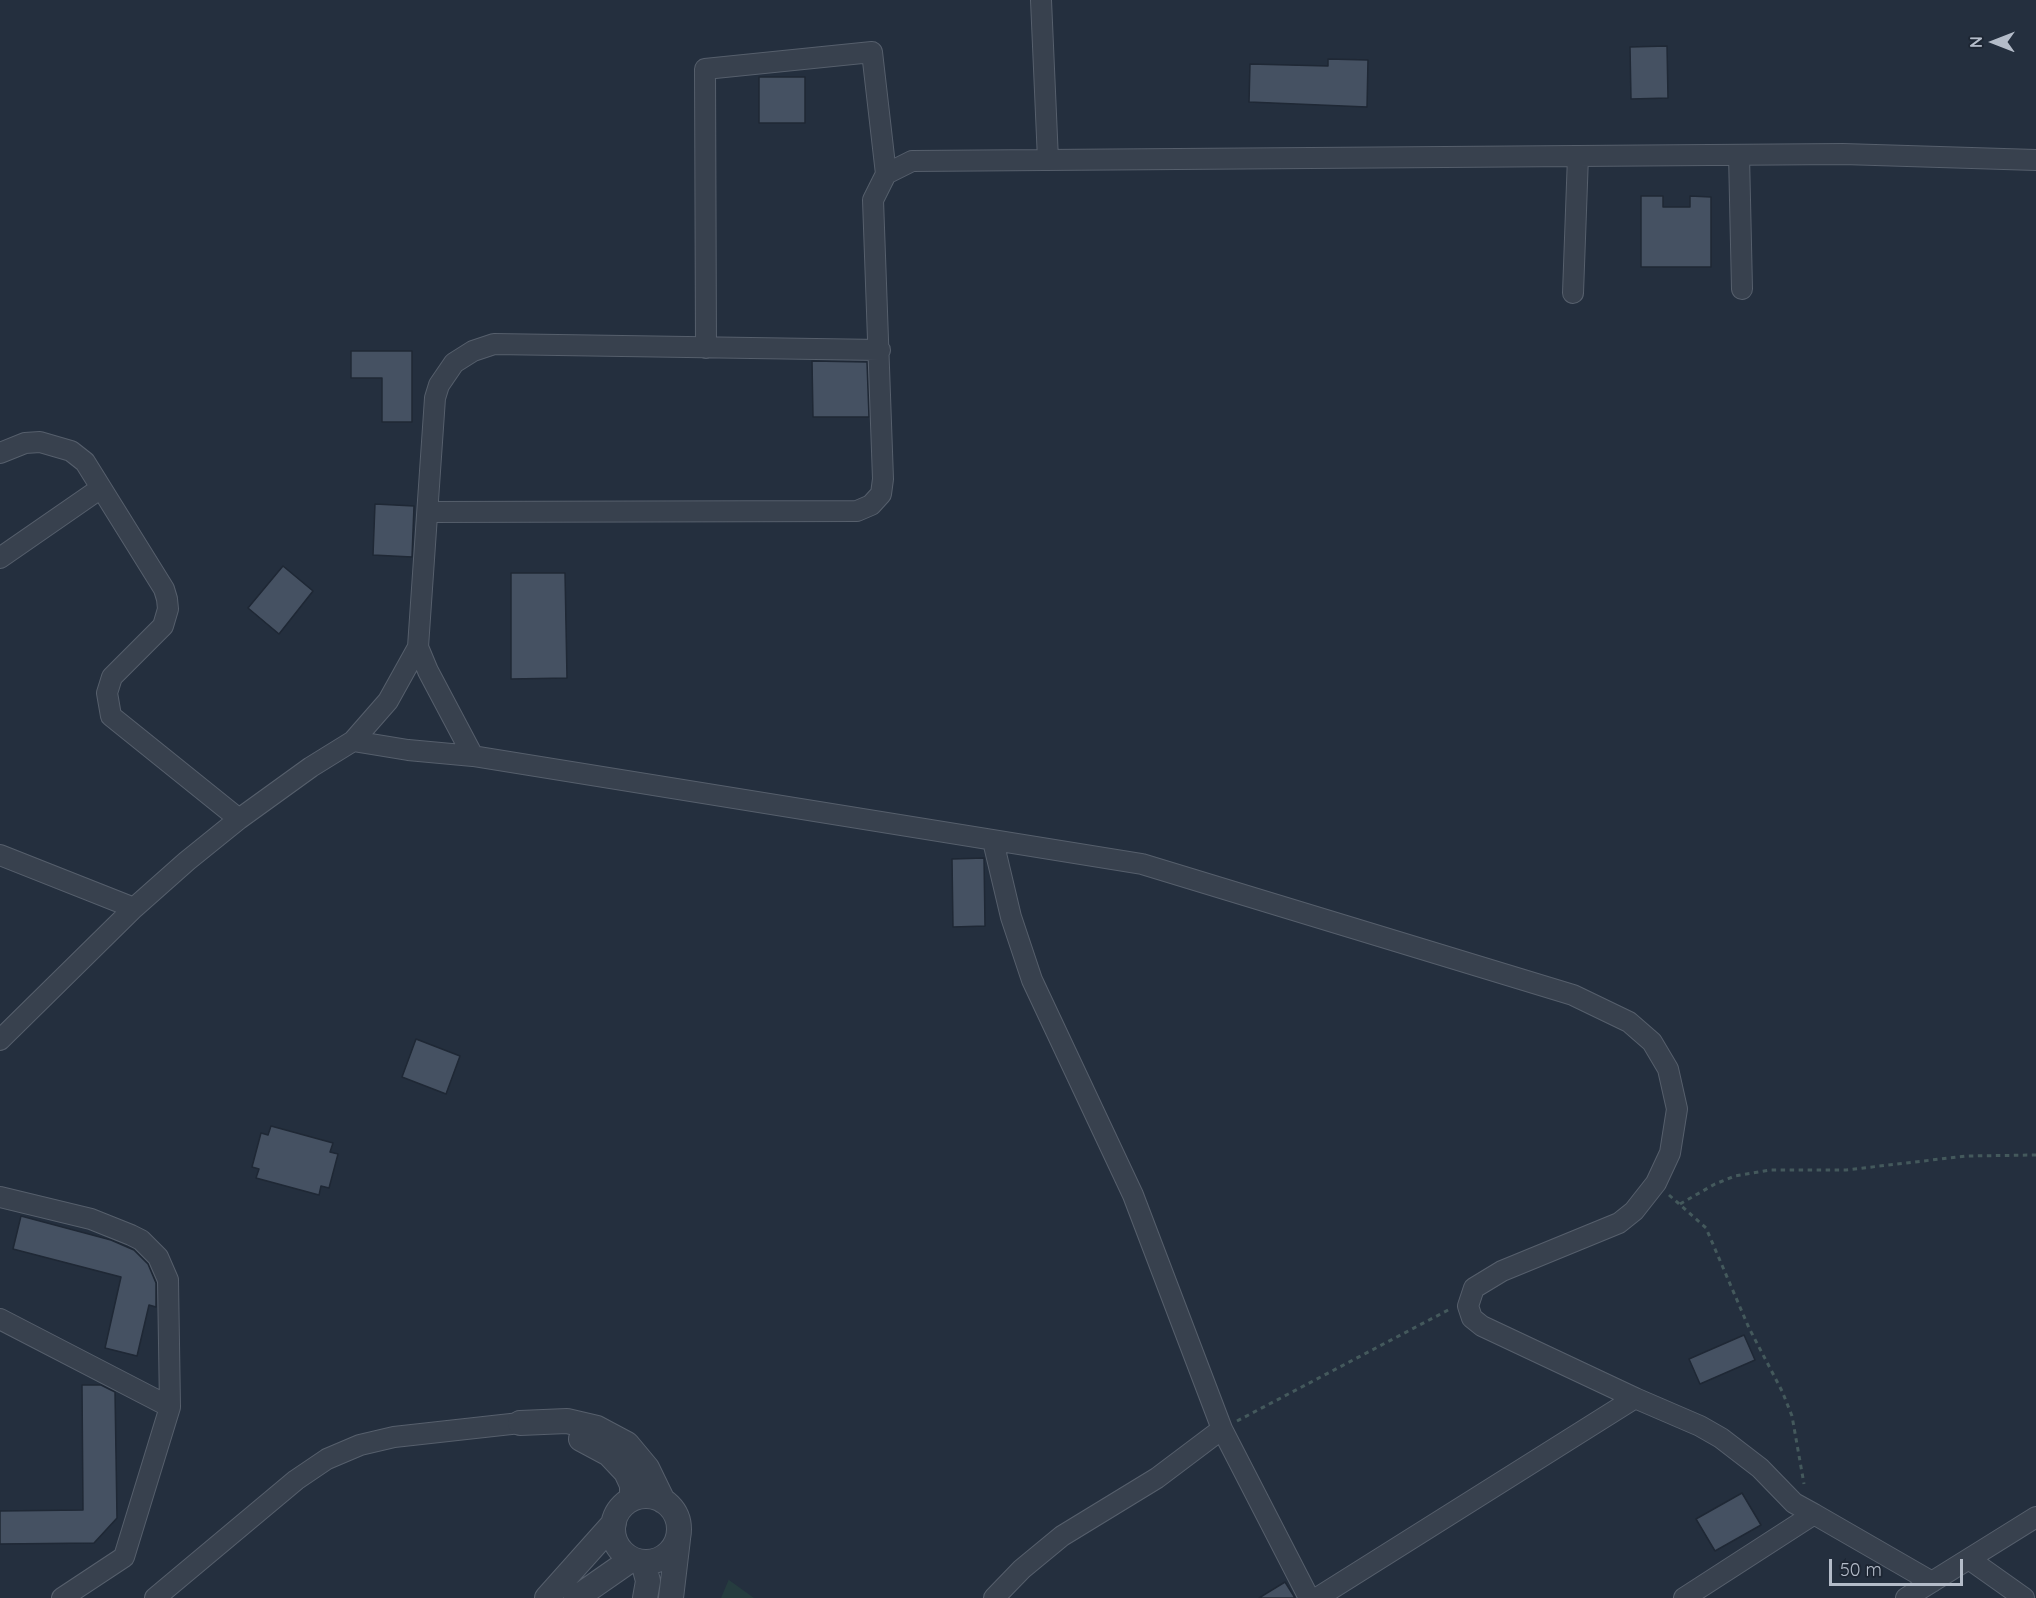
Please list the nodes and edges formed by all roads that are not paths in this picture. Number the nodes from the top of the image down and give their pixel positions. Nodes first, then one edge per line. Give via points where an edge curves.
1 (1041, 0) edge
2 (1739, 155) junction
3 (1578, 156) junction
4 (1048, 160) junction
5 (2036, 160) edge
6 (886, 174) junction
7 (1742, 289) dead end
8 (1573, 293) dead end
9 (706, 348) junction
10 (880, 350) junction
11 (0, 453) edge
12 (101, 488) junction
13 (428, 512) junction
14 (0, 558) edge
15 (418, 647) junction
16 (353, 741) junction
17 (473, 756) junction
18 (239, 819) junction
19 (993, 841) junction
20 (0, 855) edge
21 (134, 908) junction
22 (0, 1040) edge
23 (0, 1197) edge
24 (0, 1319) edge
25 (1635, 1398) junction
26 (170, 1407) junction
27 (520, 1423) junction
28 (1222, 1429) junction
29 (632, 1499) junction
30 (663, 1501) junction
31 (1814, 1514) junction
32 (2036, 1517) edge
33 (614, 1523) junction
34 (678, 1539) junction
35 (1969, 1559) junction
36 (637, 1561) junction
37 (1932, 1582) junction
38 (62, 1598) edge
39 (155, 1598) edge
40 (547, 1598) edge
41 (576, 1598) edge
42 (645, 1598) edge
43 (670, 1598) edge
44 (994, 1598) edge
45 (1309, 1598) edge
46 (1317, 1598) edge
47 (1684, 1598) edge
48 (1906, 1598) edge
49 (2024, 1598) edge

1 - 4 street
2 - 3 street
2 - 5 street
2 - 7 street
3 - 4 street
3 - 8 street
4 - 6 street via 912,161
6 - 9 street via 872,52 705,69
6 - 10 street via 873,200
9 - 10 street
9 - 13 street via 494,344 463,356 446,374 435,398
10 - 13 street via 883,487 877,500 865,509
11 - 12 street via 33,442 71,451 85,462
12 - 14 street
12 - 18 street via 164,589 168,609 163,626 112,677 107,693 111,716
13 - 15 street
15 - 16 street via 388,701
15 - 17 street
16 - 17 street
16 - 18 street
17 - 19 street
18 - 21 street
19 - 25 street via 1112,858 1182,874 1573,995 1629,1022 1652,1042 1664,1062 1677,1109 1674,1138 1656,1183 1619,1223 1502,1271 1479,1284 1468,1300 1469,1312 1482,1326
19 - 28 street via 1011,917 1032,980 1133,1195
20 - 21 street
21 - 22 street
23 - 26 street via 112,1226 141,1240 158,1257 170,1293
24 - 26 street
25 - 31 street via 1721,1438 1760,1468 1794,1503
25 - 46 street
26 - 38 street via 124,1557
27 - 29 street via 588,1441 609,1454 626,1472 632,1485
27 - 30 street via 567,1421 597,1428 627,1444 647,1468
27 - 39 street via 394,1437 360,1445 327,1459 296,1480
28 - 44 street via 1157,1478 1062,1536
28 - 45 street
29 - 30 street via 642,1496
29 - 33 street via 623,1505
30 - 34 street via 676,1517
31 - 37 street
31 - 47 street
32 - 35 street
33 - 36 street via 616,1544
33 - 40 street
34 - 36 street via 664,1557
34 - 43 street
35 - 37 street
35 - 49 street
36 - 41 street
36 - 42 street via 648,1581
37 - 48 street

